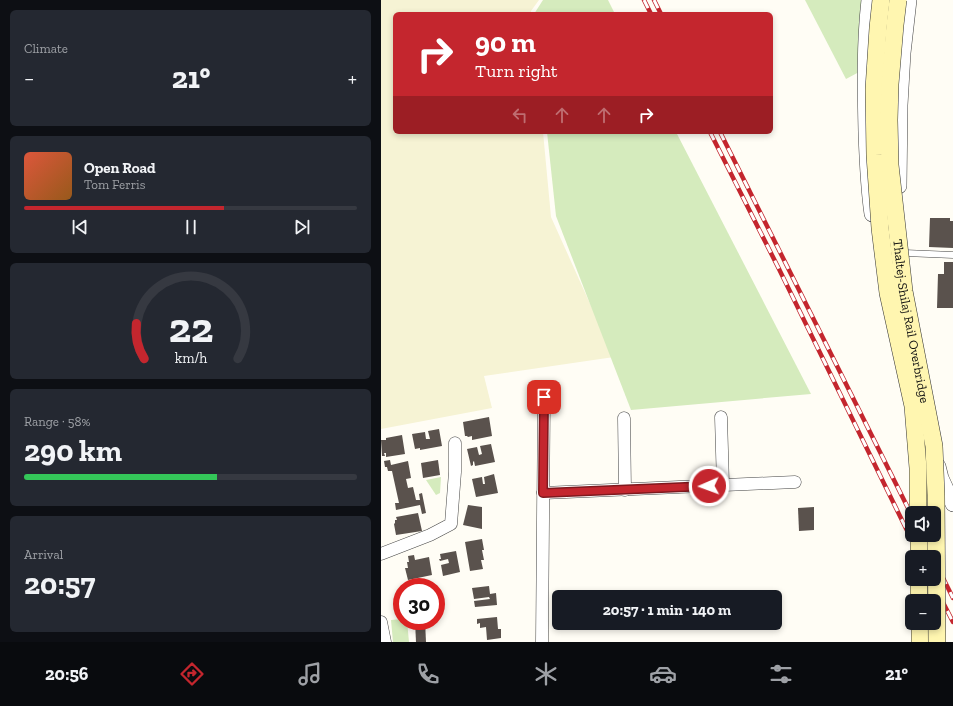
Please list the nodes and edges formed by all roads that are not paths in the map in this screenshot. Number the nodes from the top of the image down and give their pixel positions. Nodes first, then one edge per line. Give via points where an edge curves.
1 (869, 0) edge
2 (881, 0) edge
3 (898, 0) edge
4 (909, 0) edge
5 (905, 252) junction
6 (953, 255) edge
7 (544, 397) dead end
8 (721, 417) dead end
9 (624, 418) dead end
10 (455, 443) dead end
11 (931, 446) junction
12 (795, 482) dead end
13 (723, 485) junction
14 (625, 490) junction
15 (543, 493) junction
16 (953, 504) edge
17 (918, 506) edge
18 (381, 554) edge
19 (381, 622) edge
20 (920, 630) edge
21 (385, 642) edge
22 (542, 642) edge
23 (920, 642) edge
24 (937, 642) edge

1 - 11 street via 865,89 868,188 881,293 911,422
2 - 17 main road, Thaltej-Shilaj Rail Overbridge, bridge via 874,89 875,162 888,293 913,406
3 - 24 main road, Thaltej-Shilaj Rail Overbridge, bridge via 890,84 890,165 904,291 934,446
4 - 5 street via 900,105 899,174
5 - 6 lane
5 - 11 street via 934,432
7 - 15 street
8 - 13 street
9 - 14 street
10 - 18 street via 451,524
11 - 16 street
12 - 13 street
13 - 14 street
14 - 15 street
15 - 22 street
19 - 21 street
20 - 23 main road

